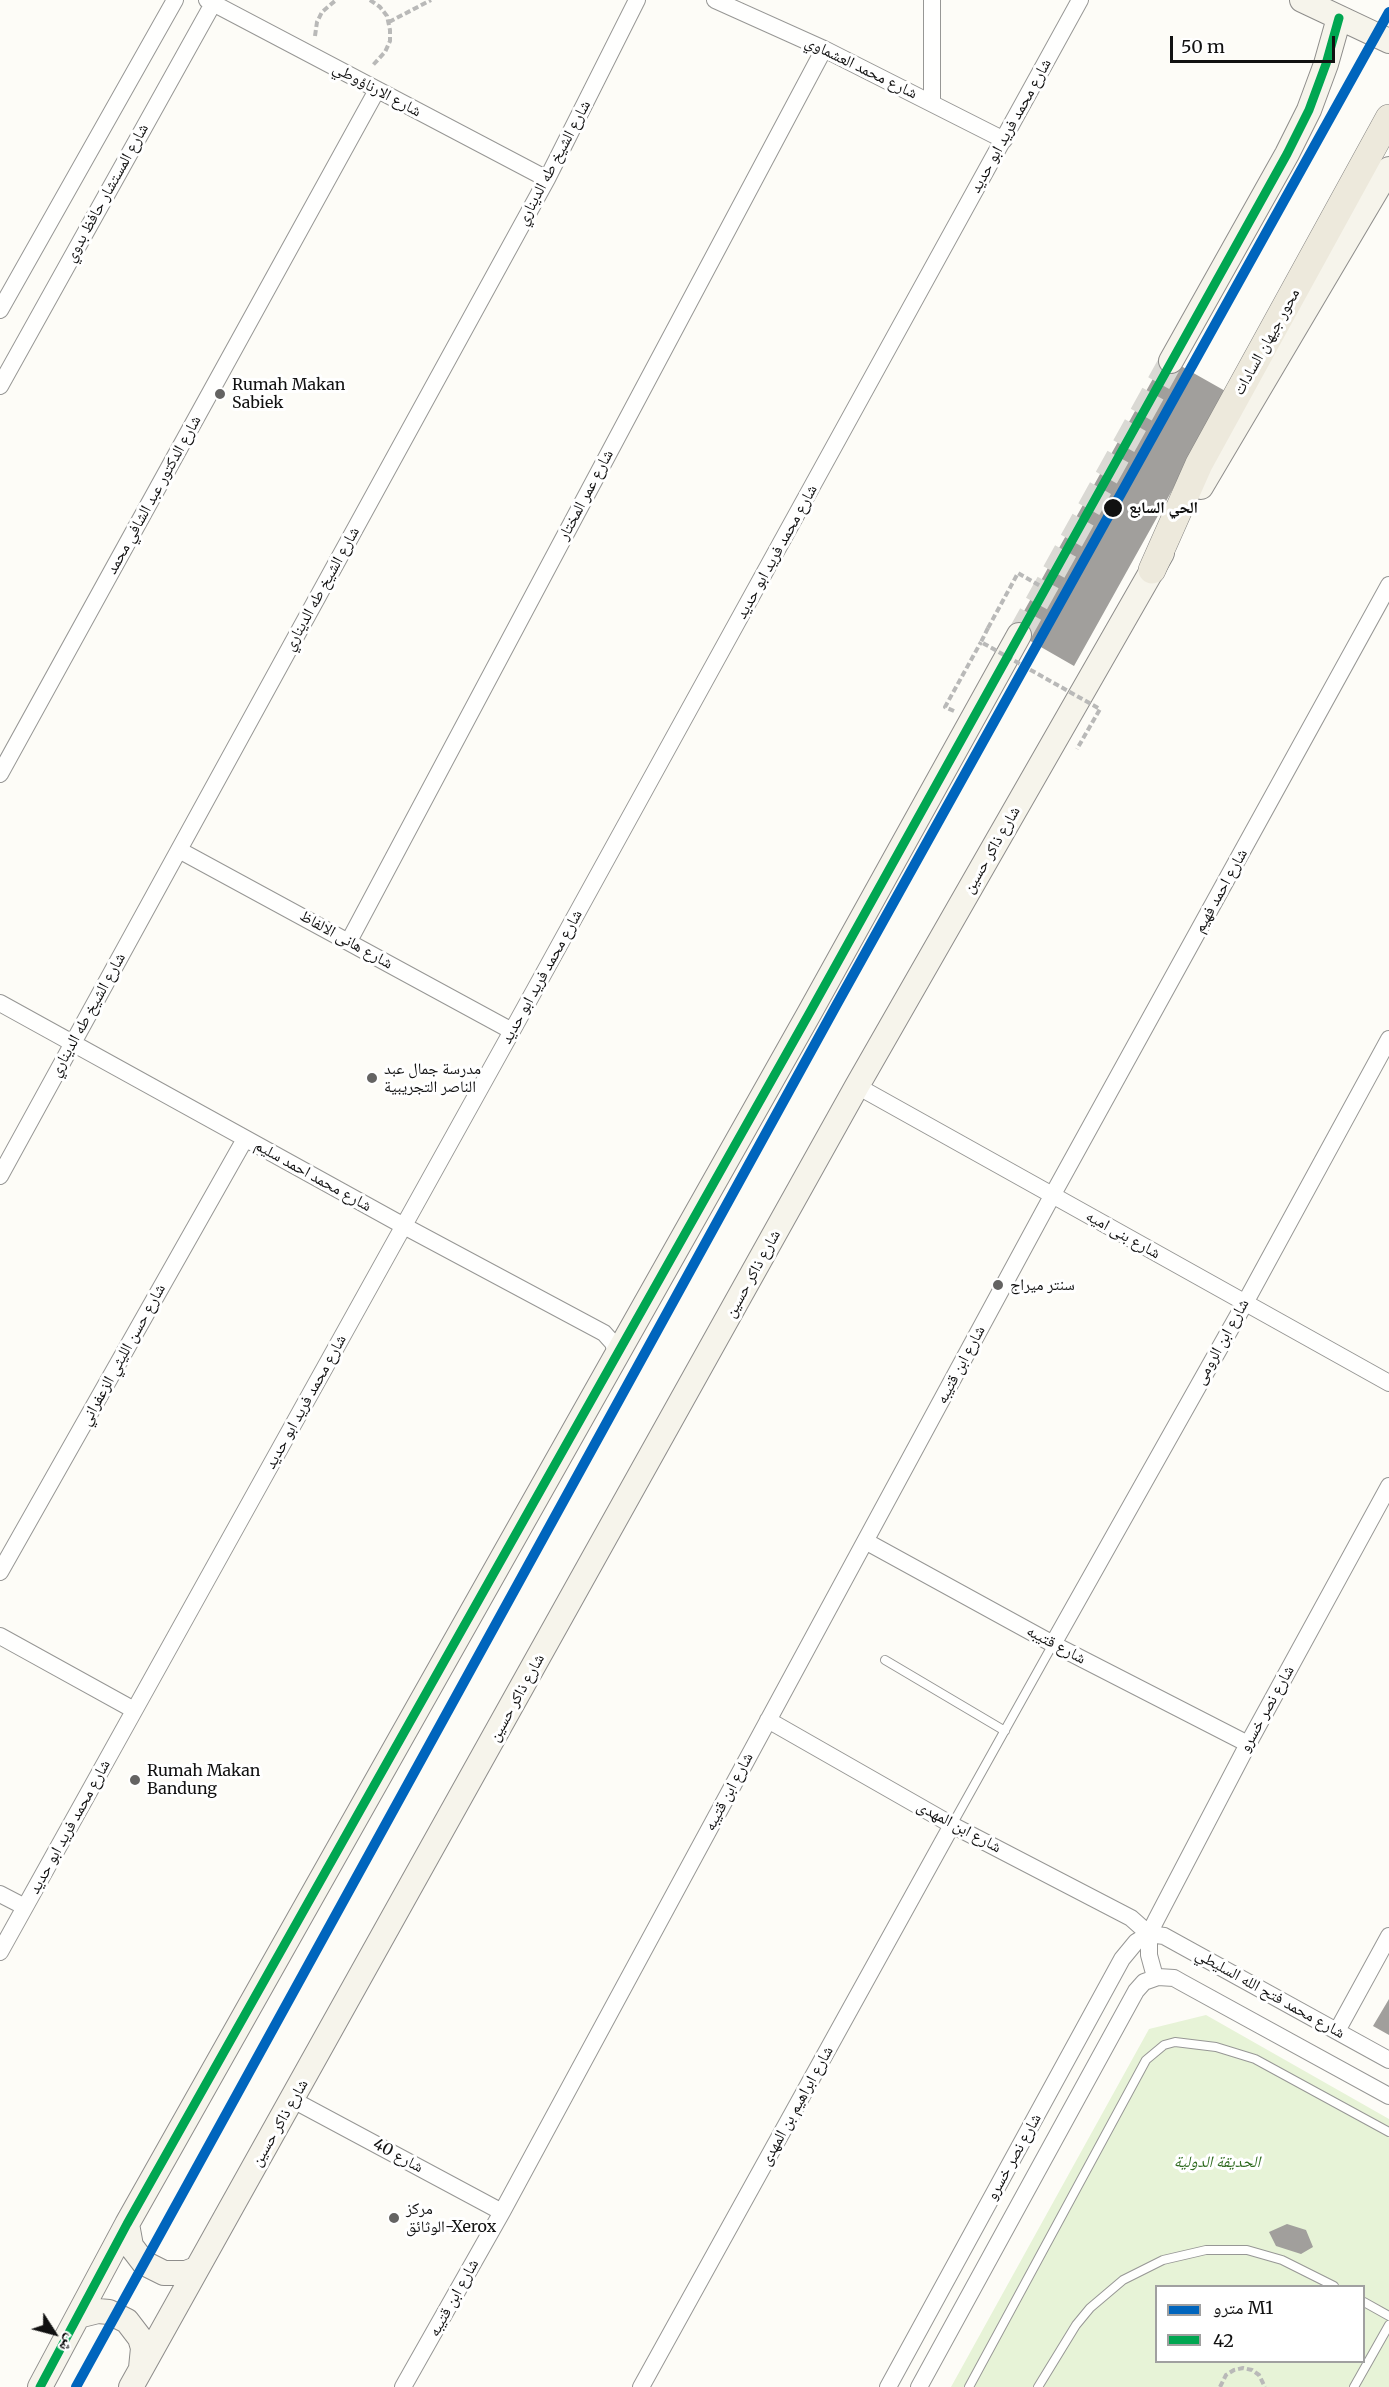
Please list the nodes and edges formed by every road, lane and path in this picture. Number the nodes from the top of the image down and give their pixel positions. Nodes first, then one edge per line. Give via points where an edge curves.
1 (176, 0) edge
2 (336, 0) edge
3 (370, 0) edge
4 (431, 0) edge
5 (637, 0) edge
6 (715, 0) edge
7 (932, 0) edge
8 (1080, 0) edge
9 (1302, 0) edge
10 (212, 1) edge
11 (747, 7) edge
12 (1339, 18) junction
13 (389, 22) junction
14 (1389, 41) edge
15 (824, 49) junction
16 (318, 58) junction
17 (351, 76) junction
18 (377, 90) junction
19 (932, 103) junction
20 (1389, 118) edge
21 (1004, 140) junction
22 (1389, 168) edge
23 (547, 179) junction
24 (0, 310) edge
25 (1171, 361) tunnel mouth
26 (0, 386) edge
27 (1152, 570) junction
28 (1389, 585) edge
29 (1044, 588) dead end
30 (1019, 635) tunnel mouth
31 (981, 642) junction
32 (945, 707) dead end
33 (1077, 749) dead end
34 (0, 774) edge
35 (179, 850) junction
36 (349, 941) junction
37 (0, 1004) edge
38 (512, 1031) junction
39 (1389, 1039) edge
40 (72, 1043) junction
41 (857, 1086) junction
42 (245, 1139) junction
43 (0, 1176) edge
44 (1052, 1196) junction
45 (404, 1226) junction
46 (1245, 1303) junction
47 (616, 1356) junction
48 (1389, 1383) edge
49 (1389, 1486) edge
50 (867, 1542) junction
51 (0, 1572) edge
52 (0, 1636) edge
53 (1053, 1644) junction
54 (885, 1660) dead end
55 (134, 1710) junction
56 (768, 1720) junction
57 (1005, 1731) junction
58 (1248, 1744) junction
59 (952, 1825) junction
60 (0, 1894) edge
61 (25, 1907) junction
62 (1162, 1907) junction
63 (1131, 1918) junction
64 (1149, 1934) junction
65 (1389, 1936) edge
66 (0, 1952) edge
67 (1114, 1976) junction
68 (1155, 1977) junction
69 (1136, 1991) junction
70 (1336, 2031) junction
71 (1389, 2060) edge
72 (1389, 2096) edge
73 (293, 2100) junction
74 (1389, 2132) edge
75 (502, 2212) junction
76 (127, 2224) junction
77 (196, 2269) junction
78 (1332, 2285) edge
79 (1365, 2303) edge
80 (78, 2316) junction
81 (1389, 2316) edge
82 (1389, 2325) edge
83 (136, 2378) edge
84 (40, 2387) edge
85 (403, 2387) edge
86 (641, 2387) edge
87 (888, 2387) edge
88 (919, 2387) edge
89 (969, 2387) edge
90 (1038, 2387) edge
91 (1220, 2387) edge
92 (1265, 2387) edge
93 (1354, 2387) edge

1 - 24 street
2 - 16 path via 317,22
3 - 13 path
4 - 13 path
5 - 23 street, شارع الشيخ طه الديناري
6 - 11 street, شارع محمد العشماوي
7 - 19 street
8 - 21 street, شارع محمد فريد ابو حديد
9 - 12 main road
10 - 16 street, شارع الارناؤوطي
10 - 26 street, شارع المستشار حافظ بدوي
11 - 15 street, شارع محمد العشماوي
12 - 14 main road
12 - 25 main road via 1309,110
13 - 17 path via 390,41 385,52 376,63
15 - 19 street, شارع محمد العشماوي
15 - 36 street, شارع عمر المختار
16 - 17 street, شارع الارناؤوطي
17 - 18 street, شارع الارناؤوطي
18 - 23 street, شارع الارناؤوطي
18 - 34 street, شارع الدكتور عبد الشافي محمد
19 - 21 street, شارع محمد العشماوي
20 - 27 main road, محور جيهان السادات via 1199,464
21 - 38 street, شارع محمد فريد ابو حديد
22 - 27 main road, شارع ذاكر حسين
23 - 35 street, شارع الشيخ طه الديناري
27 - 41 main road, شارع ذاكر حسين
28 - 44 street, شارع احمد فهيم
29 - 31 path, bridge via 1018,573
30 - 47 main road
31 - 32 path
31 - 33 path, bridge via 1100,709
35 - 36 street, شارع هانى الالفاظ
35 - 40 street, شارع الشيخ طه الديناري
36 - 38 street, شارع هانى الالفاظ
37 - 40 street, شارع محمد احمد سليم
38 - 45 street, شارع محمد فريد ابو حديد
39 - 46 street, شارع ابن الرومى
40 - 42 street, شارع محمد احمد سليم
40 - 43 street, شارع الشيخ طه الديناري
41 - 44 street, شارع بنى اميه
41 - 73 main road, شارع ذاكر حسين
42 - 45 street, شارع محمد احمد سليم
42 - 51 street, شارع حسن الليثي الزعفراني
44 - 46 street, شارع بنى اميه
44 - 50 street, شارع ابن قتيبه
45 - 47 street, شارع محمد احمد سليم via 604,1333 613,1343
45 - 55 street, شارع محمد فريد ابو حديد
46 - 48 street, شارع بنى اميه
46 - 53 street, شارع ابن الرومى
47 - 76 main road
49 - 58 street, شارع نصر خسرو
50 - 53 street, شارع قتيبه
50 - 56 street, شارع ابن قتيبه
52 - 55 street
53 - 57 lane
53 - 58 street, شارع قتيبه
54 - 57 lane
55 - 61 street, شارع محمد فريد ابو حديد
56 - 59 street, شارع ابن المهدى
56 - 75 street, شارع ابن قتيبه
57 - 59 lane
58 - 62 street, شارع نصر خسرو
59 - 63 street, شارع ابن المهدى
59 - 86 street, شارع ابراهيم بن المهدى
60 - 61 street
61 - 66 street, شارع محمد فريد ابو حديد
62 - 63 street
62 - 64 street, شارع نصر خسرو
63 - 64 street, شارع ابن المهدى
64 - 67 street, شارع نصر خسرو via 1128,1950
64 - 68 street
64 - 70 street, شارع محمد فتح الله السليطي via 1164,1936
65 - 70 street
67 - 69 street
67 - 87 street, شارع نصر خسرو
68 - 69 street, شارع نصر خسرو
68 - 72 street, شارع محمد فتح الله السليطي via 1181,1982
69 - 88 street, شارع نصر خسرو
70 - 71 street, شارع محمد فتح الله السليطي
73 - 75 street, شارع 40
73 - 77 main road, شارع ذاكر حسين
74 - 89 lane via 1255,2059 1229,2050 1186,2042 1164,2045 1154,2051
75 - 85 street, شارع ابن قتيبه
76 - 77 main road via 136,2255 153,2270 175,2274
76 - 80 main road
77 - 83 main road, شارع ذاكر حسين
78 - 90 lane via 1282,2260 1247,2250 1206,2250 1163,2260 1124,2280 1090,2308
79 - 81 lane
80 - 83 main road via 98,2311 127,2321 140,2337 143,2348
80 - 84 main road
82 - 93 lane
91 - 92 path via 1226,2375 1243,2368 1259,2375

